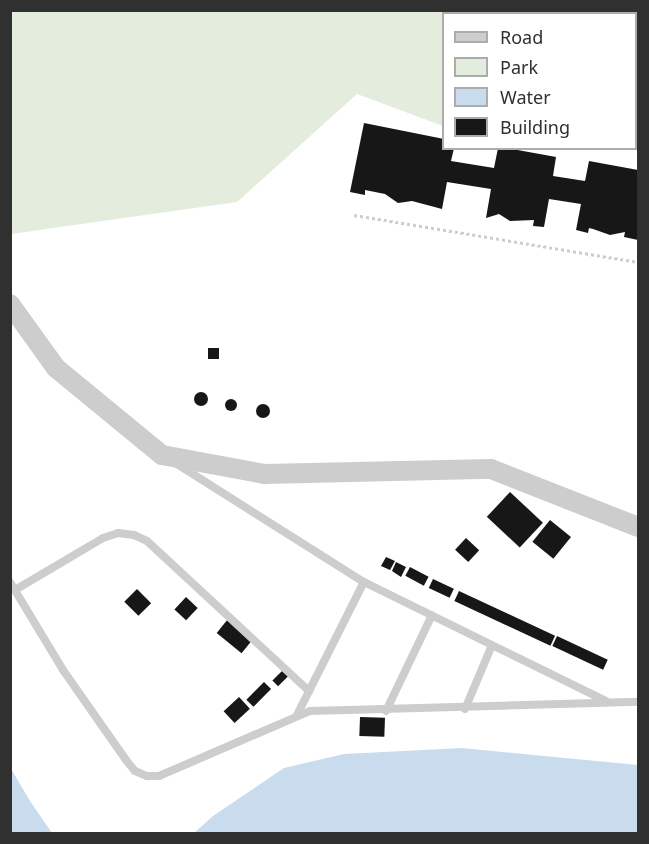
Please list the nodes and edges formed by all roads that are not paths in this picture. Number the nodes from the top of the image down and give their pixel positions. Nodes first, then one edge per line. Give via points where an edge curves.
1 (10, 304) edge
2 (162, 455) junction
3 (639, 527) edge
4 (364, 582) junction
5 (13, 586) edge
6 (432, 615) junction
7 (492, 645) junction
8 (309, 691) junction
9 (610, 702) junction
10 (639, 702) edge
11 (465, 709) junction
12 (386, 711) junction
13 (297, 715) junction

1 - 2 street via 56,368
2 - 3 street via 265,474 491,469
2 - 4 lane
4 - 6 lane
4 - 8 lane
5 - 8 lane via 103,538 118,533 134,535 147,541
5 - 13 lane via 63,670 135,771 159,776
6 - 7 lane
6 - 12 lane
7 - 9 lane
7 - 11 lane
8 - 13 lane
9 - 10 lane
9 - 11 lane
11 - 12 lane
12 - 13 lane via 329,710

